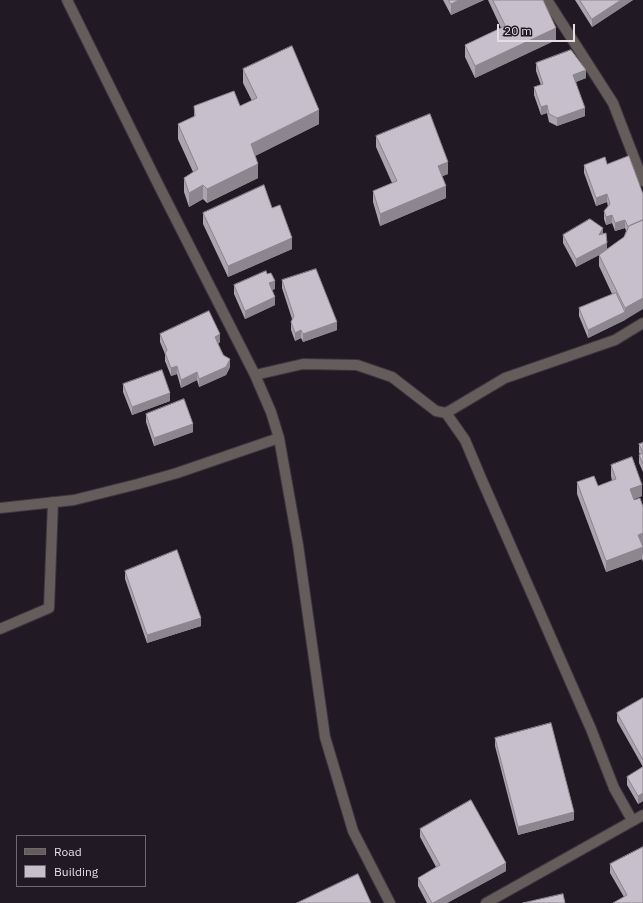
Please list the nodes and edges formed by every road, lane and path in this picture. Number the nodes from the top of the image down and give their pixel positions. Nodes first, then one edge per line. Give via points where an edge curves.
1 (67, 0) edge
2 (547, 0) edge
3 (643, 182) edge
4 (643, 323) edge
5 (254, 375) junction
6 (446, 413) junction
7 (279, 438) junction
8 (53, 502) junction
9 (0, 508) edge
10 (0, 629) edge
11 (643, 815) edge
12 (632, 820) junction
13 (390, 903) edge
14 (486, 903) edge

1 - 5 street
2 - 3 street via 613,103
4 - 6 street via 615,340 505,378
5 - 6 street via 303,364 357,365 392,378 436,411
5 - 7 street via 271,412
6 - 12 street via 466,440 614,788
7 - 8 street via 138,484 74,500
7 - 13 street via 298,545 325,737 353,830
8 - 9 street
8 - 10 street via 49,608
11 - 12 street
12 - 14 street

